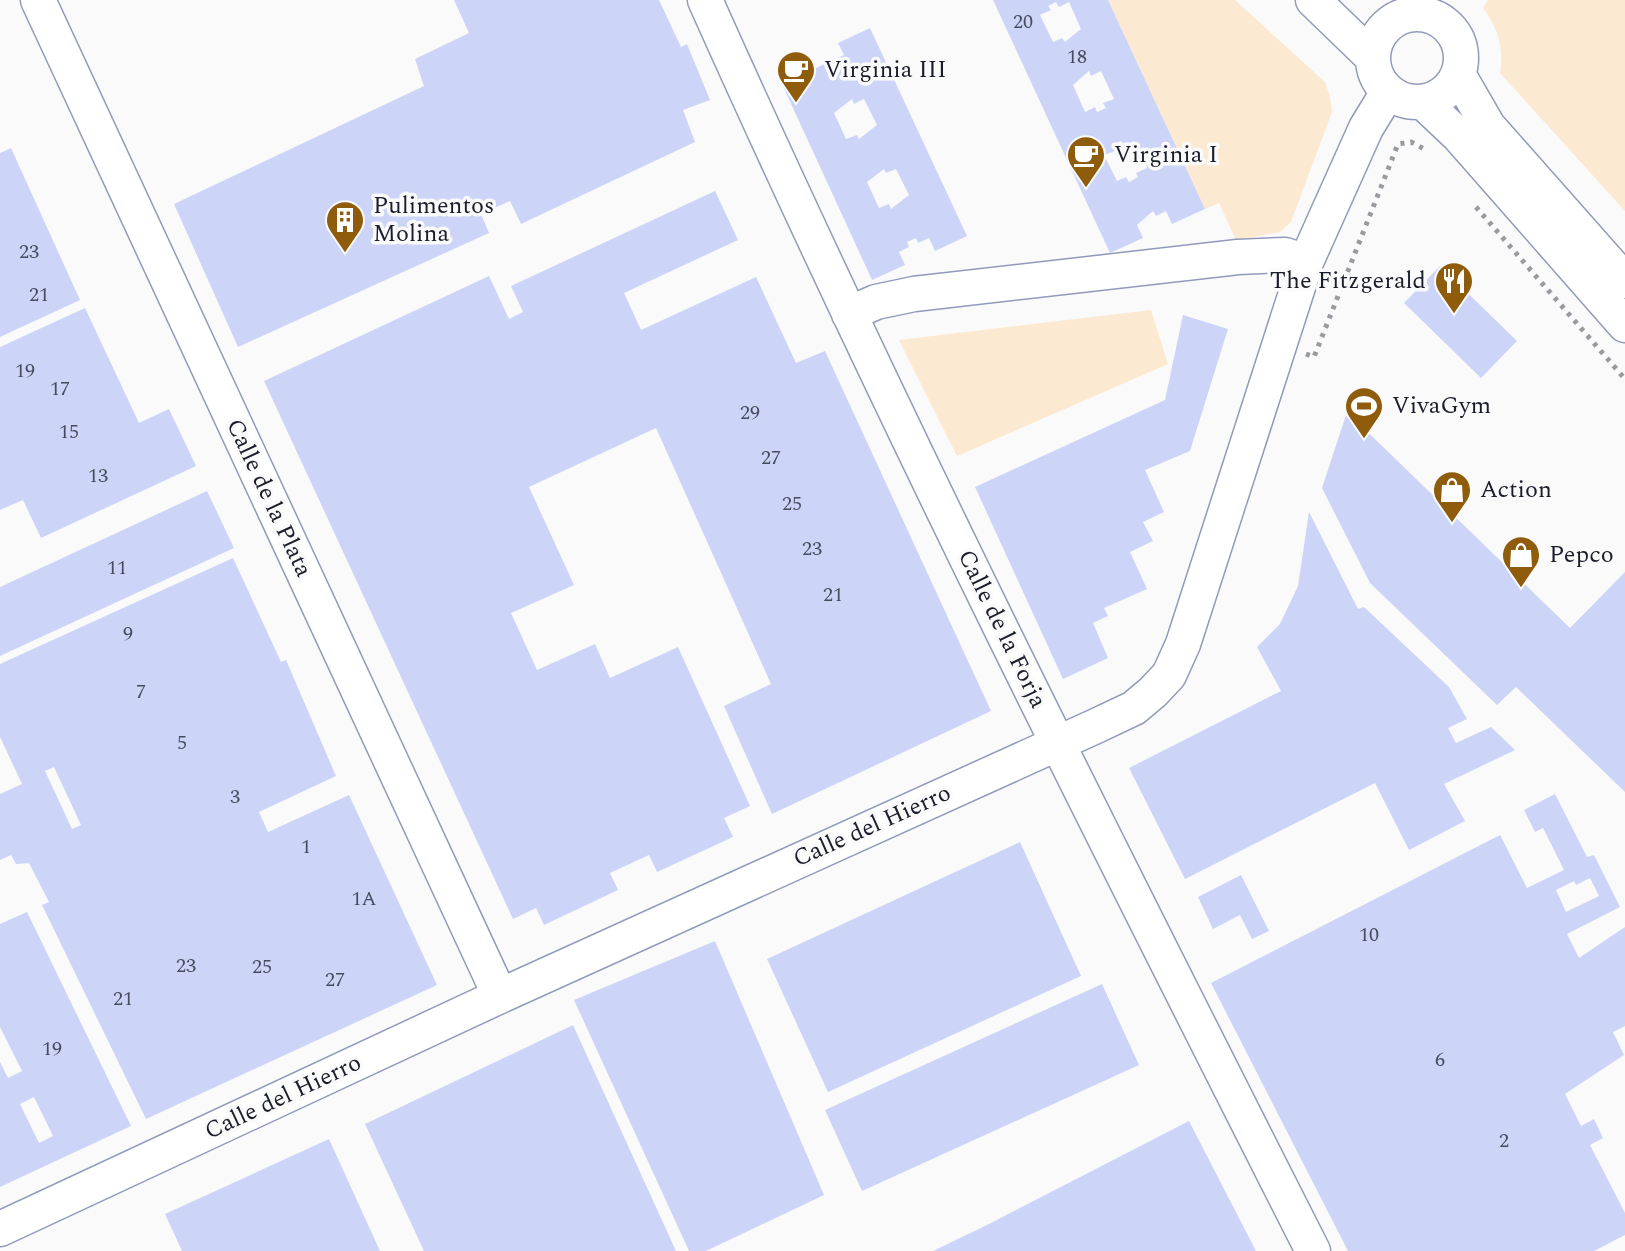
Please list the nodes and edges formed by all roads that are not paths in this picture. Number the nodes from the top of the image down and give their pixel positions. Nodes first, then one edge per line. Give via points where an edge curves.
1 (38, 0) edge
2 (1313, 0) edge
3 (709, 1) edge
4 (1440, 9) edge
5 (1381, 10) edge
6 (1372, 57) junction
7 (1458, 74) junction
8 (1388, 92) junction
9 (1423, 102) junction
10 (1075, 256) dead end
11 (1306, 262) junction
12 (1625, 281) edge
13 (914, 294) junction
14 (849, 314) junction
15 (1625, 325) edge
16 (1057, 744) junction
17 (500, 996) junction
18 (0, 1229) edge
19 (1313, 1251) edge

1 - 17 street, Calle de la Plata
2 - 6 street
3 - 14 street, Calle de la Forja
4 - 5 street via 1414,14
4 - 7 street via 1459,44
5 - 6 street
6 - 8 street
7 - 9 street via 1445,93
7 - 12 street via 1488,126
8 - 9 street via 1400,100
8 - 11 street, Calle del Hierro via 1366,128
9 - 15 street
10 - 13 street via 955,271
11 - 13 street via 1285,255 1238,257
11 - 16 street, Calle del Hierro via 1197,607 1169,675 1134,708
13 - 14 street
14 - 16 street, Calle de la Forja
16 - 17 street, Calle del Hierro
16 - 19 street, Calle de la Forja
17 - 18 street, Calle del Hierro

